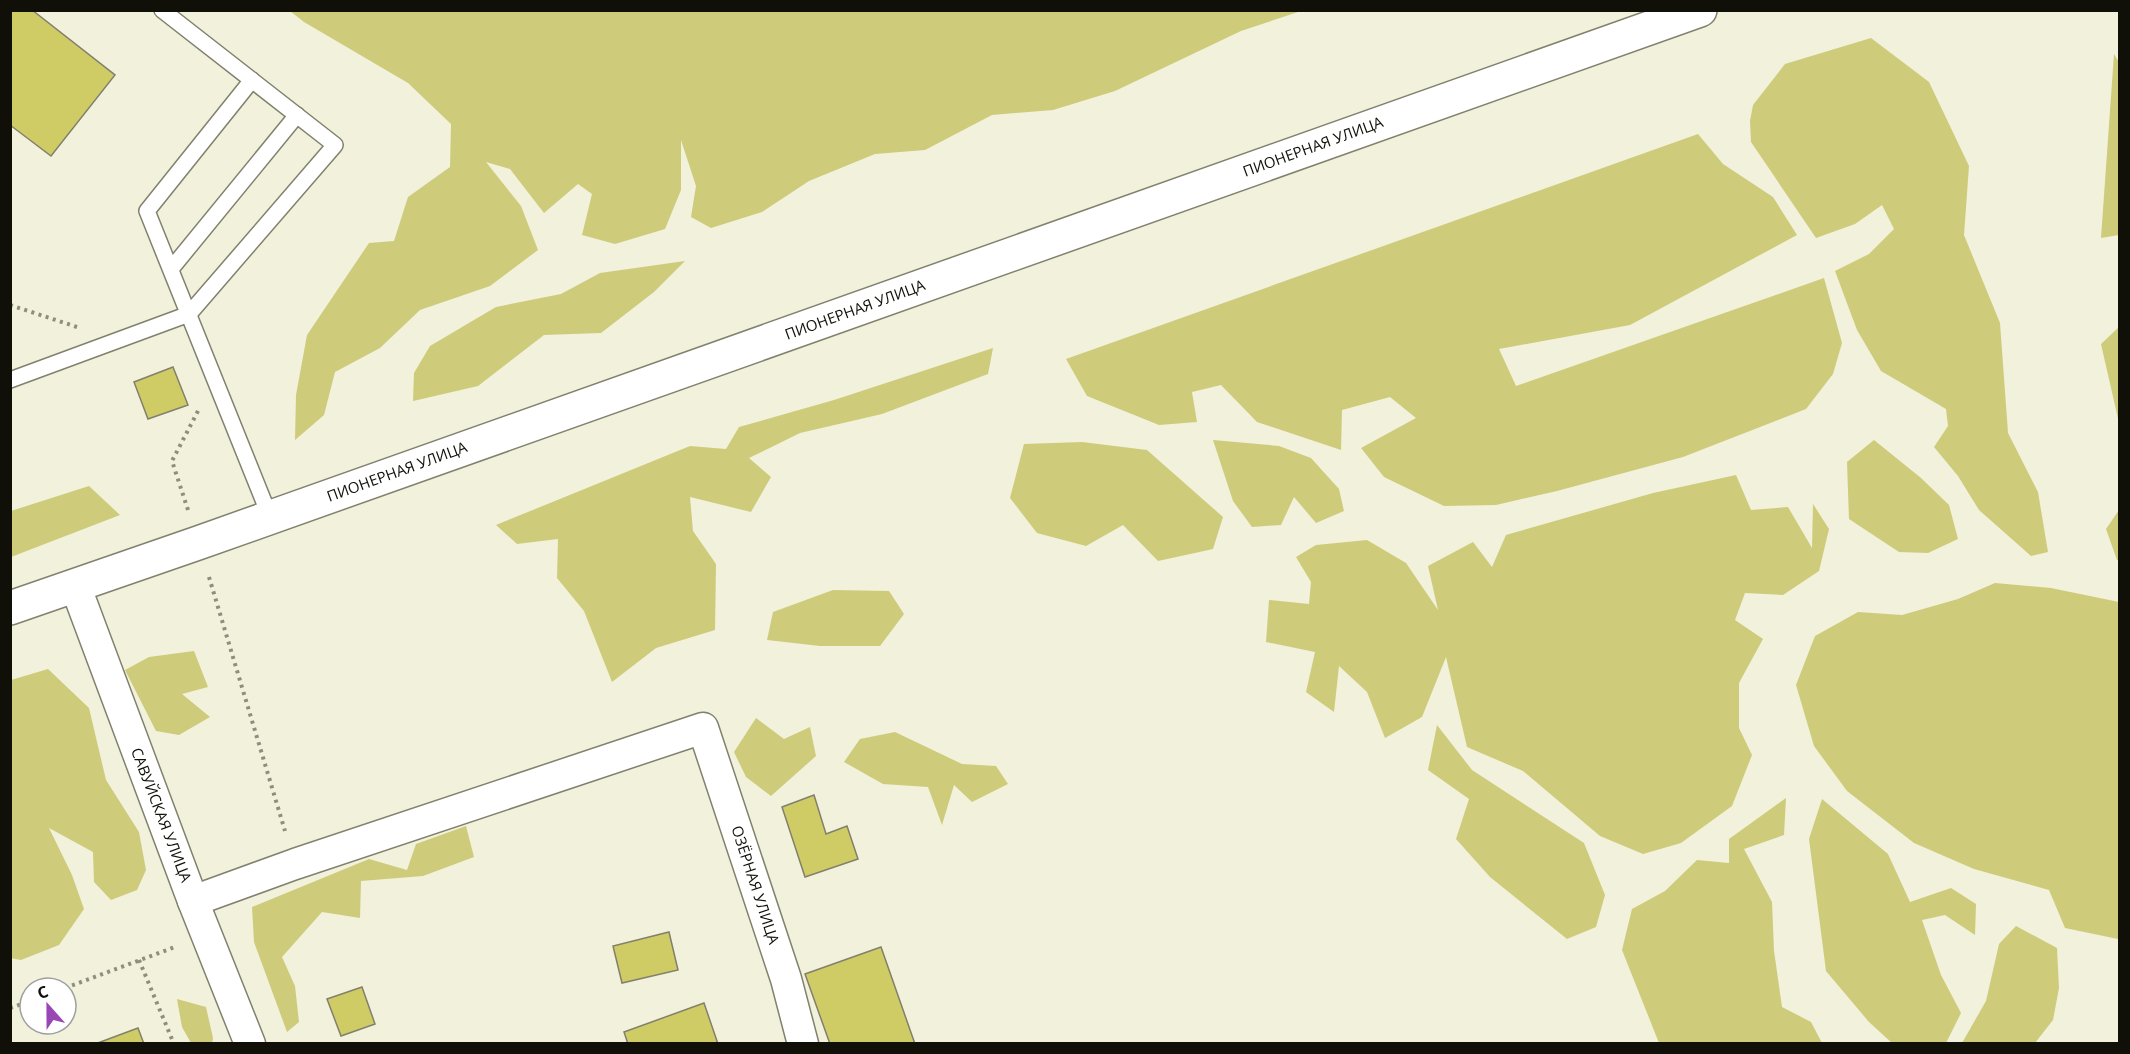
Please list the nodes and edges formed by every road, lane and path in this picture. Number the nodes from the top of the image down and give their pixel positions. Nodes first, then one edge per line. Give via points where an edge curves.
1 (162, 10) edge
2 (1700, 10) edge
3 (252, 80) junction
4 (297, 115) junction
5 (171, 269) junction
6 (189, 314) junction
7 (10, 380) edge
8 (270, 517) junction
9 (75, 585) junction
10 (10, 608) edge
11 (193, 901) junction
12 (207, 935) junction
13 (139, 960) junction
14 (78, 983) edge
15 (174, 1044) edge
16 (250, 1044) edge
17 (803, 1044) edge

1 - 3 lane
2 - 8 main road, ПИОНЕРНАЯ УЛИЦА
3 - 4 lane
3 - 5 lane via 147,211
4 - 5 lane
4 - 6 lane via 335,145
5 - 6 lane
6 - 7 lane
6 - 8 lane
8 - 9 main road, ПИОНЕРНАЯ УЛИЦА
9 - 10 main road, ПИОНЕРНАЯ УЛИЦА
9 - 11 street, САВУЙСКАЯ УЛИЦА
11 - 12 street, САВУЙСКАЯ УЛИЦА
11 - 17 street, ОЗЁРНАЯ УЛИЦА via 703,728 786,980
12 - 13 path
12 - 16 street, САВУЙСКАЯ УЛИЦА
13 - 14 path
13 - 15 path

